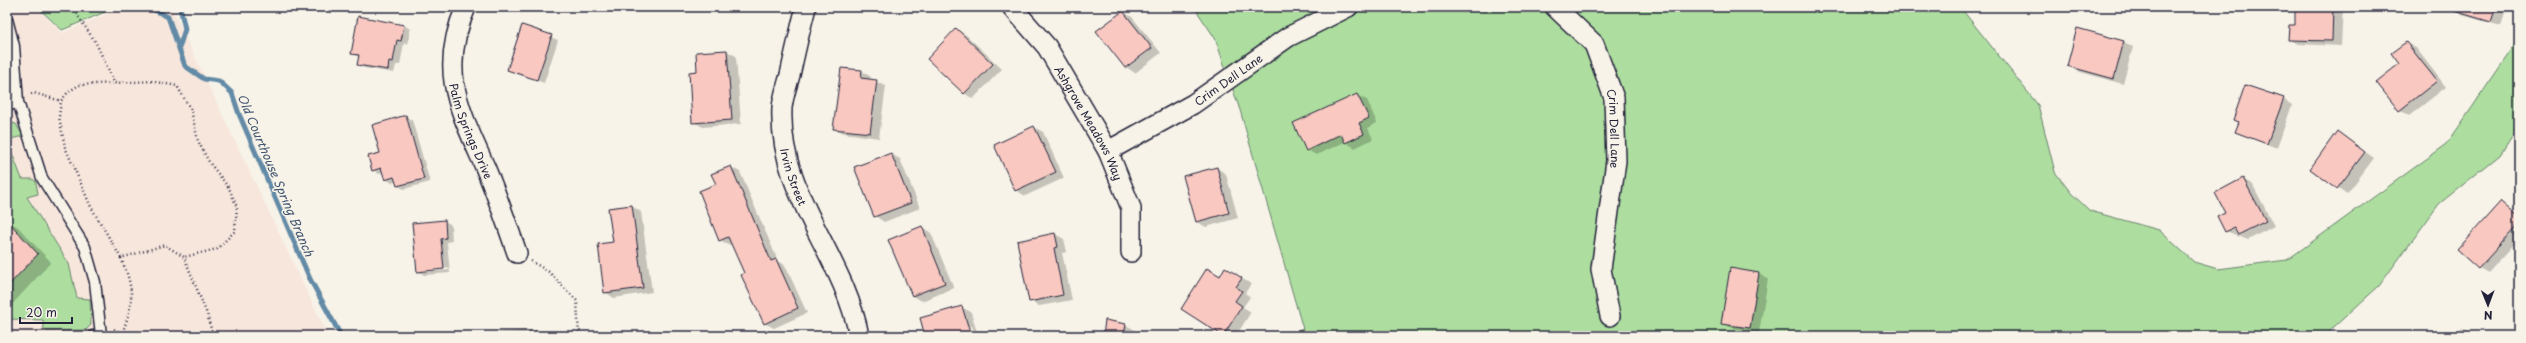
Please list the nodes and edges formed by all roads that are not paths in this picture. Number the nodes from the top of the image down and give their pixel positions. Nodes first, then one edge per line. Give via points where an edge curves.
1 (466, 7) edge
2 (806, 7) edge
3 (1012, 7) edge
4 (1348, 7) edge
5 (1555, 7) edge
6 (7, 19) edge
7 (18, 102) junction
8 (7, 106) edge
9 (1108, 151) junction
10 (1131, 252) dead end
11 (517, 253) road end
12 (1610, 316) dead end
13 (93, 336) edge
14 (860, 336) edge

1 - 11 street, Palm Springs Drive via 455,34 452,63 454,90 469,132 502,207
2 - 14 street, Irvin Street via 782,107 783,137 789,170 819,239 842,281
3 - 9 street, Ashgrove Meadows Way via 1047,47
4 - 9 street, Crim Dell Lane via 1288,37 1193,104
5 - 12 street, Crim Dell Lane via 1594,44 1614,98 1616,161 1601,269
6 - 7 lane via 14,46
7 - 8 lane
7 - 13 lane via 42,178 85,247 95,282 101,335
9 - 10 street, Ashgrove Meadows Way via 1131,208

